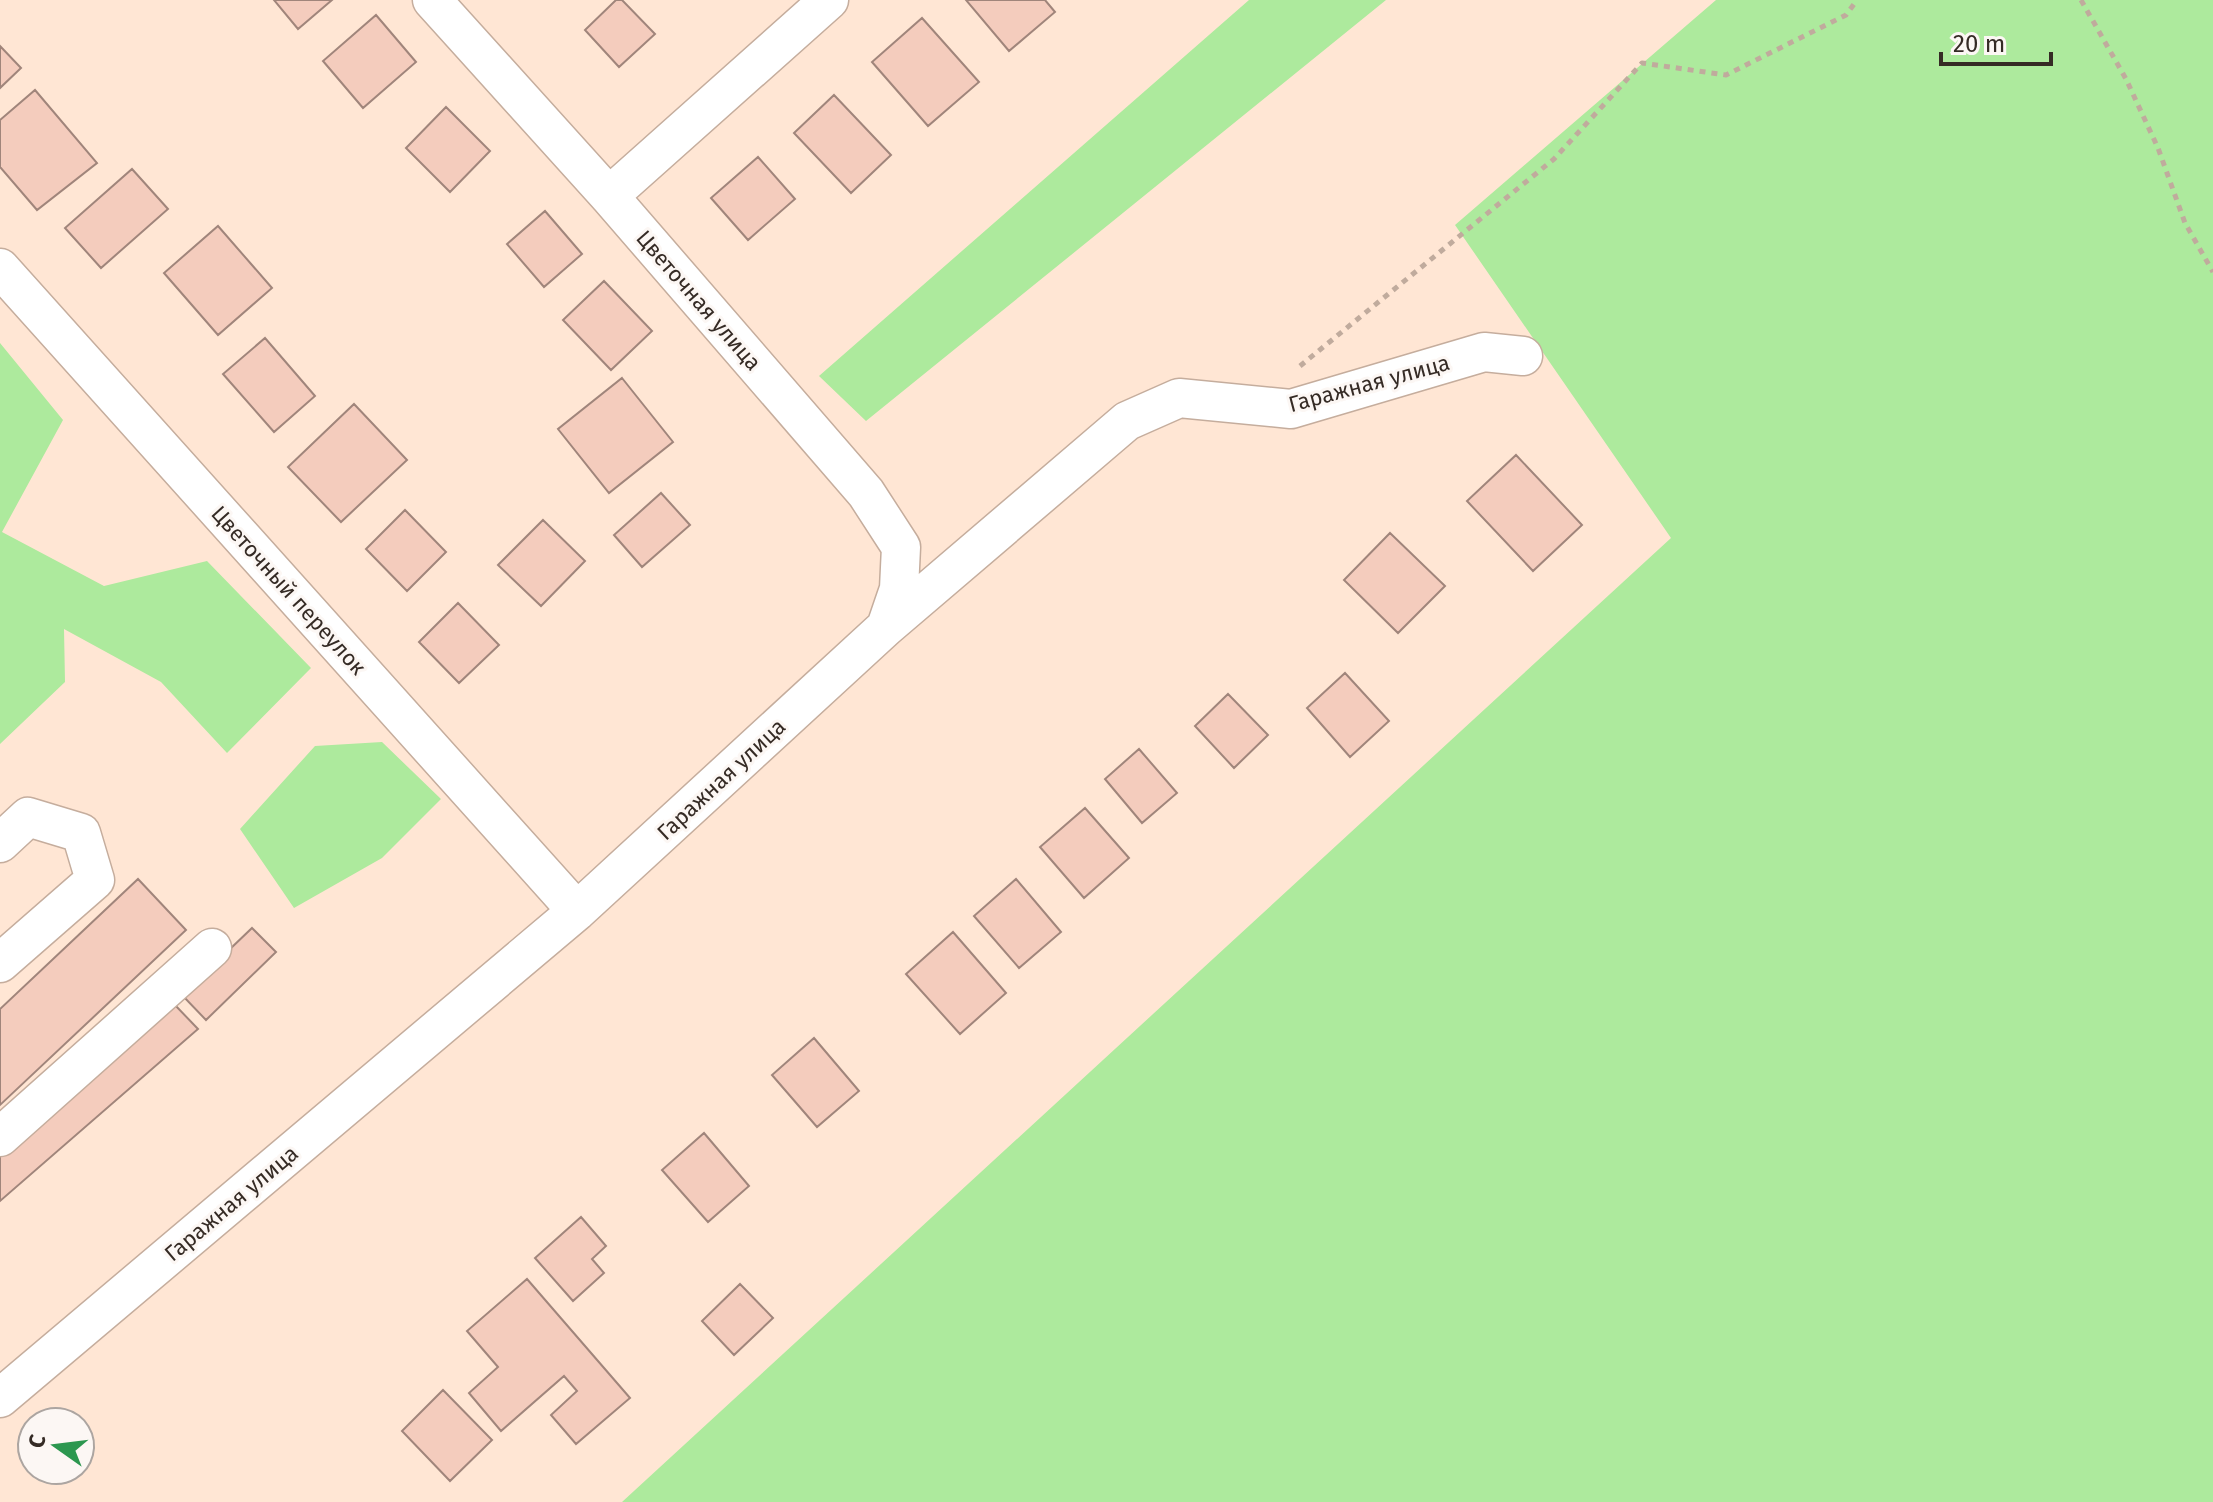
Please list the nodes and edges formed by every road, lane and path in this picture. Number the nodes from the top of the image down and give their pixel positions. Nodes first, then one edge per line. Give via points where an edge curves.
1 (432, 0) edge
2 (829, 0) edge
3 (1857, 0) edge
4 (2081, 0) edge
5 (609, 196) junction
6 (0, 268) edge
7 (2213, 272) edge
8 (1523, 356) dead end
9 (1252, 405) junction
10 (886, 627) junction
11 (0, 843) edge
12 (577, 911) junction
13 (212, 948) dead end
14 (0, 963) edge
15 (0, 1137) edge
16 (0, 1398) edge

1 - 5 street, Цветочная улица
2 - 5 street
3 - 9 path via 1846,15 1726,75 1642,63 1554,159
4 - 7 path via 2126,79 2185,223
5 - 10 street, Цветочная улица via 866,493 901,547 899,589
6 - 12 street, Цветочный переулок
8 - 9 street, Гаражная улица via 1484,352 1291,409
9 - 10 street, Гаражная улица via 1179,398 1127,421
10 - 12 street, Гаражная улица
11 - 14 street via 28,817 81,833 95,880
12 - 16 street, Гаражная улица
13 - 15 street

